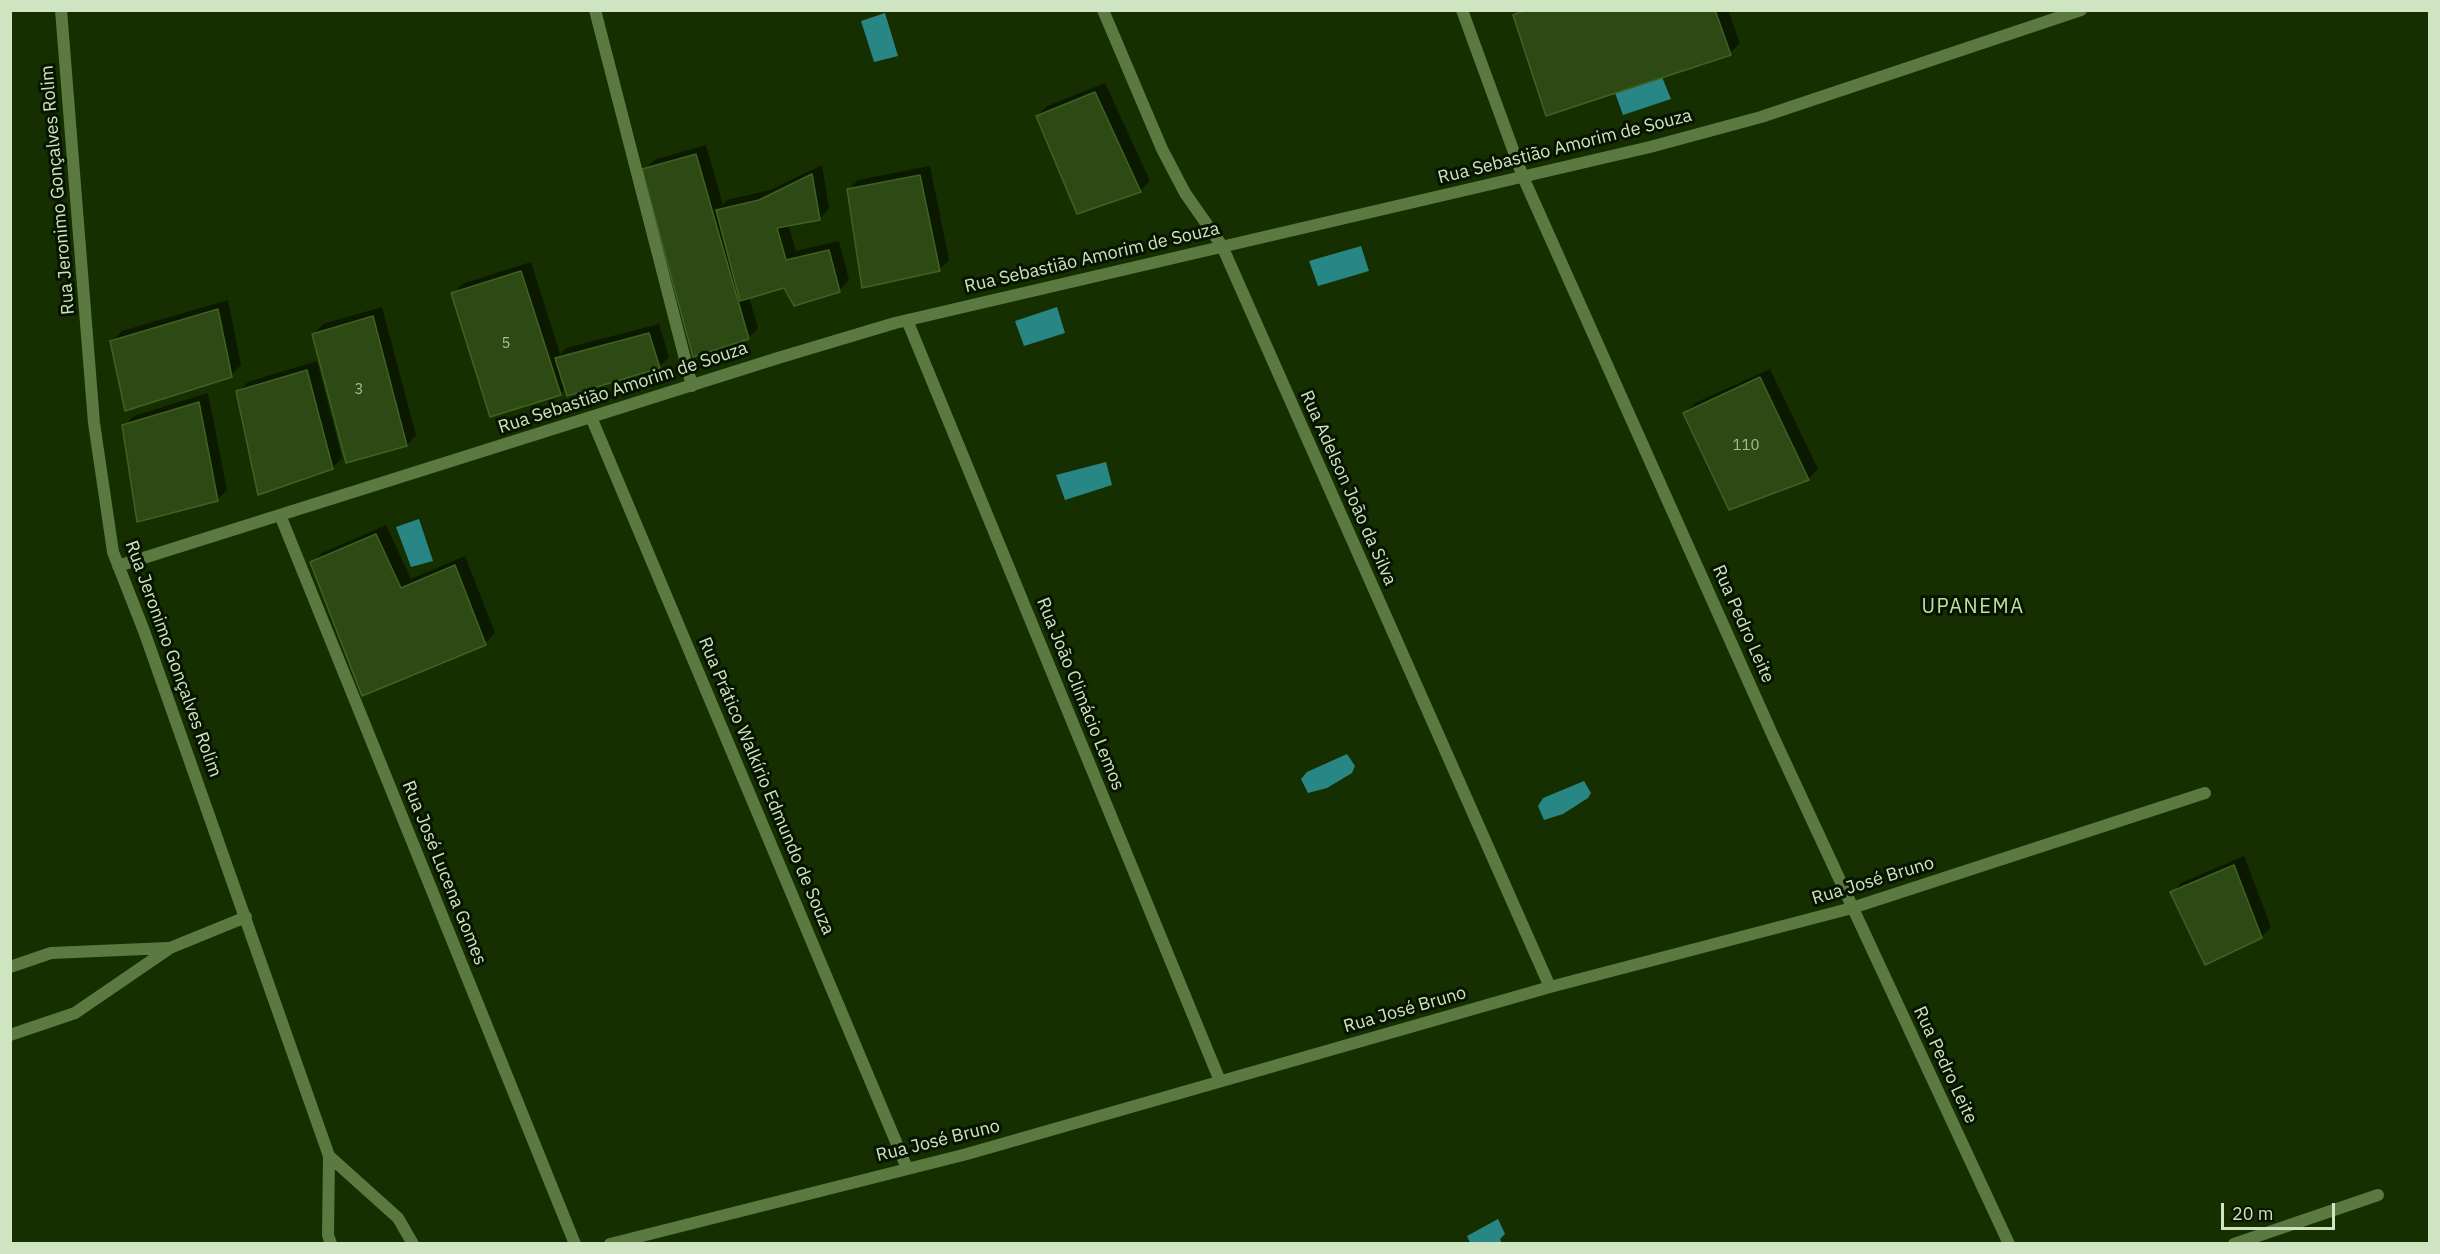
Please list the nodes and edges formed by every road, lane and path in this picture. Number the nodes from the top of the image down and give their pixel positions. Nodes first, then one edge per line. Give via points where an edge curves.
1 (61, 10) edge
2 (596, 10) edge
3 (1103, 10) edge
4 (1462, 10) edge
5 (2080, 10) edge
6 (1523, 177) junction
7 (1222, 246) junction
8 (907, 320) junction
9 (692, 386) junction
10 (591, 417) junction
11 (280, 515) junction
12 (118, 566) junction
13 (2205, 793) dead end
14 (1852, 908) junction
15 (246, 917) junction
16 (170, 948) junction
17 (10, 967) edge
18 (1550, 987) junction
19 (10, 1035) edge
20 (1220, 1081) junction
21 (329, 1156) junction
22 (907, 1168) junction
23 (2378, 1196) dead end
24 (331, 1244) edge
25 (413, 1244) edge
26 (575, 1244) edge
27 (610, 1244) edge
28 (2009, 1244) edge
29 (2234, 1244) edge

1 - 12 street, Rua Jeronimo Gonçalves Rolim via 94,423
2 - 9 street
3 - 7 street, Rua Adelson João da Silva via 1161,149 1185,193
4 - 6 street, Rua Pedro Leite
5 - 6 street, Rua Sebastião Amorim de Souza via 1761,117
6 - 7 street, Rua Sebastião Amorim de Souza
6 - 14 street, Rua Pedro Leite
7 - 8 street, Rua Sebastião Amorim de Souza
7 - 18 street, Rua Adelson João da Silva
8 - 9 street, Rua Sebastião Amorim de Souza
8 - 20 street, Rua João Climácio Lemos
9 - 10 street, Rua Sebastião Amorim de Souza
10 - 11 street, Rua Sebastião Amorim de Souza
10 - 22 street, Rua Prático Walkírio Edmundo de Souza
11 - 12 street, Rua Sebastião Amorim de Souza
11 - 26 street, Rua José Lucena Gomes
12 - 15 street, Rua Jeronimo Gonçalves Rolim
13 - 14 street, Rua José Bruno
14 - 18 street, Rua José Bruno
14 - 28 street, Rua Pedro Leite
15 - 16 street
15 - 21 street, Rua Jeronimo Gonçalves Rolim
16 - 17 street via 51,953
16 - 19 street via 75,1013
18 - 20 street, Rua José Bruno
20 - 22 street, Rua José Bruno
21 - 24 street, Rua Jeronimo Gonçalves Rolim
21 - 25 street, Rua Jeronimo Gonçalves Rolim via 398,1218
22 - 27 street, Rua José Bruno
23 - 29 street

